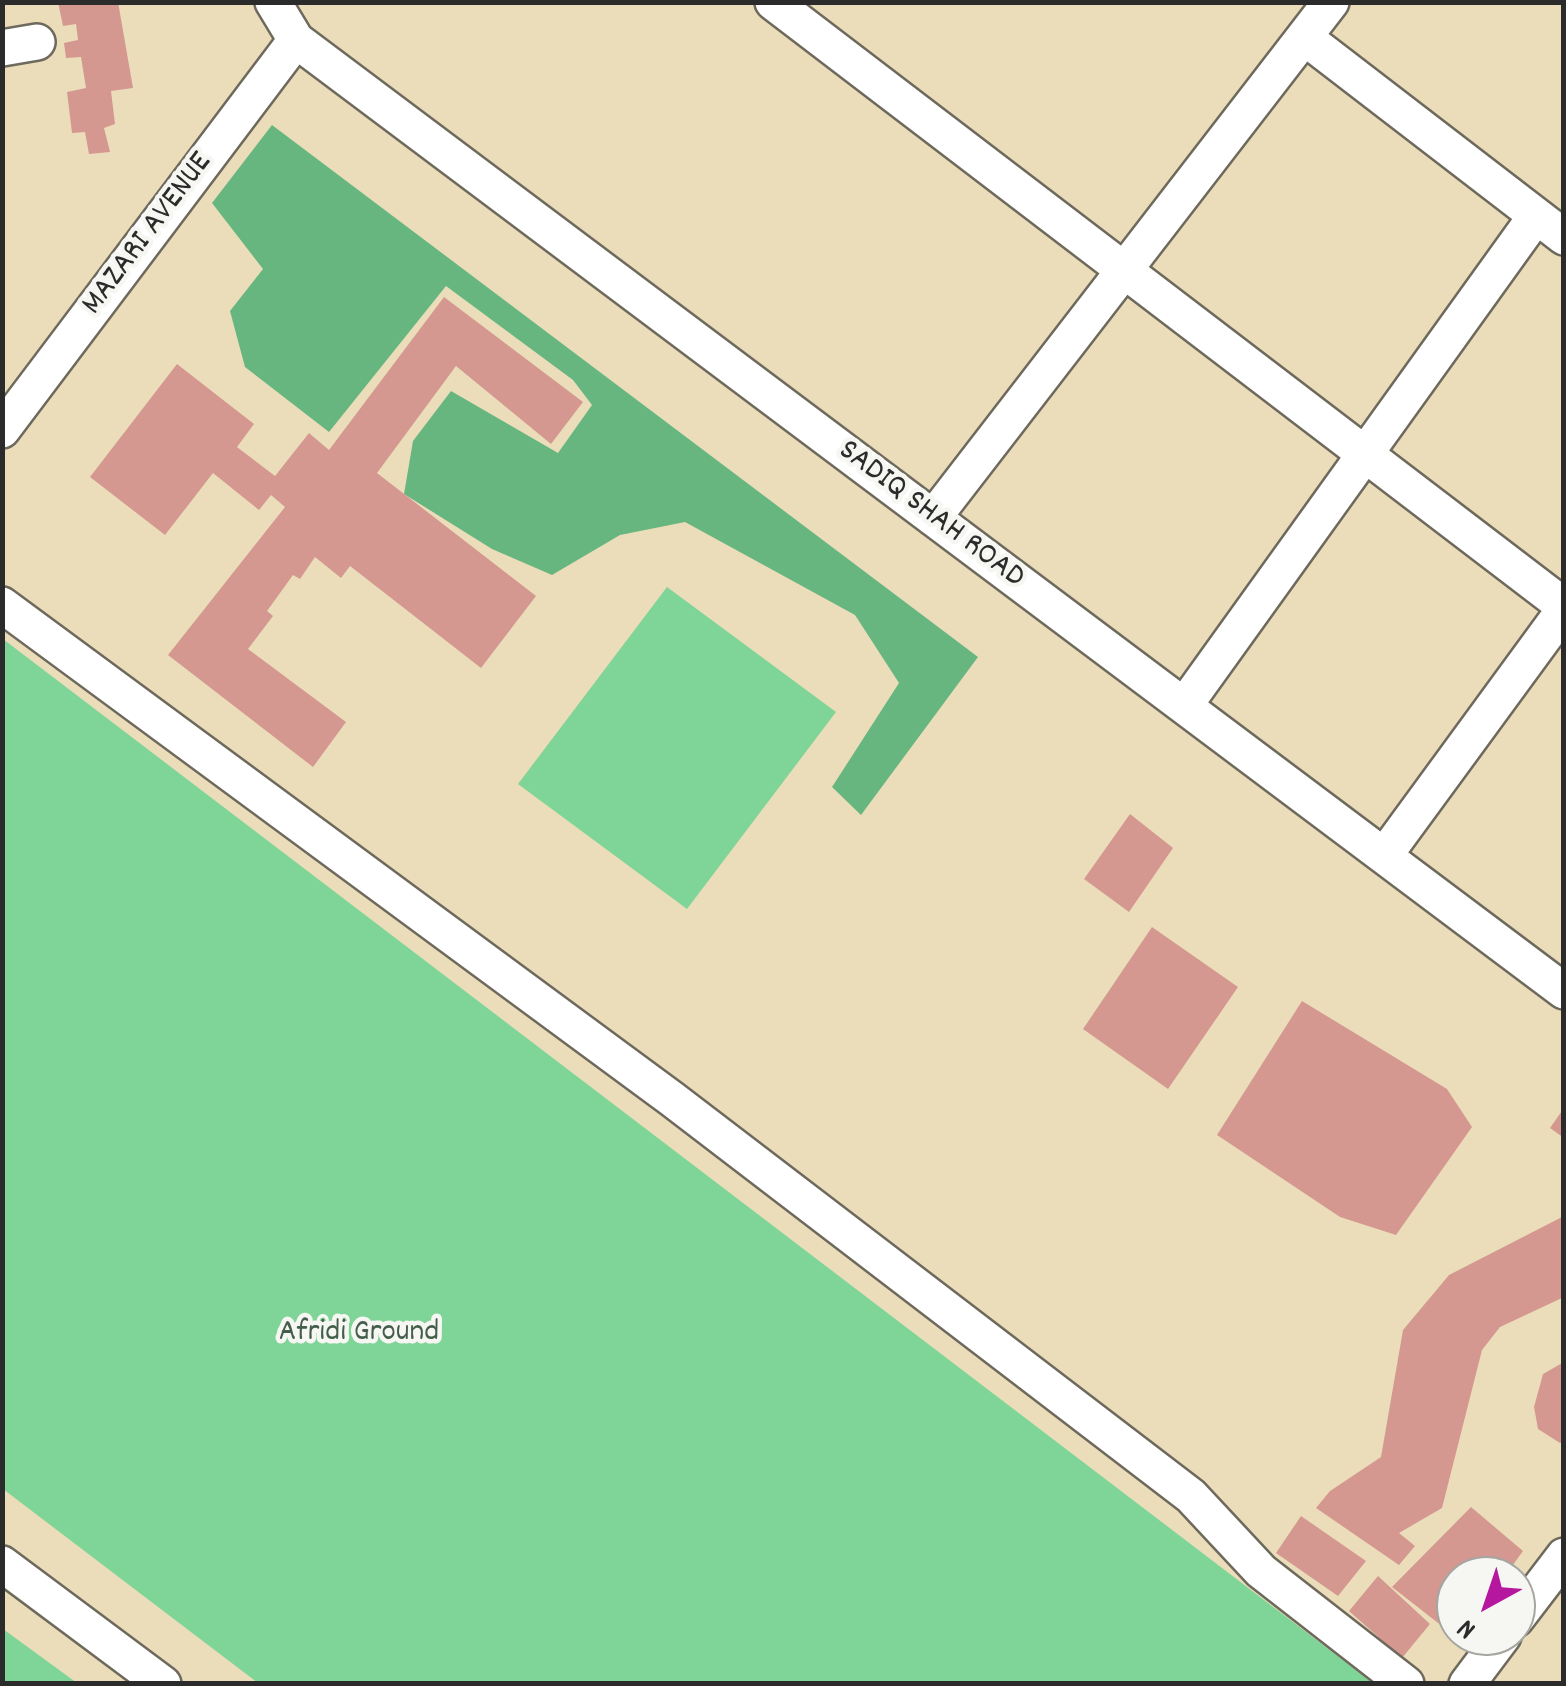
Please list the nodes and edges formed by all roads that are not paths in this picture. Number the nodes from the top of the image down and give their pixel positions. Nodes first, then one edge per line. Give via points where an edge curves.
1 (273, 2) edge
2 (773, 2) edge
3 (1331, 2) edge
4 (1304, 38) junction
5 (296, 40) junction
6 (38, 42) dead end
7 (2, 48) edge
8 (1550, 227) edge
9 (1123, 272) junction
10 (2, 430) edge
11 (1365, 454) junction
12 (933, 518) junction
13 (2, 605) edge
14 (1564, 608) edge
15 (1184, 706) junction
16 (1384, 856) junction
17 (1564, 991) edge
18 (1564, 1556) edge
19 (2, 1564) edge
20 (1536, 1592) edge
21 (1488, 1656) edge
22 (163, 1684) edge
23 (1406, 1684) edge
24 (1467, 1684) edge

1 - 5 street
2 - 9 street
3 - 4 street
4 - 8 street
4 - 9 street
5 - 10 street, MAZARI AVENUE
5 - 12 street, SADIQ SHAH ROAD
6 - 7 street
8 - 11 street
9 - 11 street
9 - 12 street
11 - 14 street
11 - 15 street
12 - 15 street, SADIQ SHAH ROAD
13 - 23 street via 672,1099 1175,1484 1261,1570
14 - 16 street
15 - 16 street, SADIQ SHAH ROAD
16 - 17 street, SADIQ SHAH ROAD
18 - 20 street
19 - 22 street
21 - 24 street

